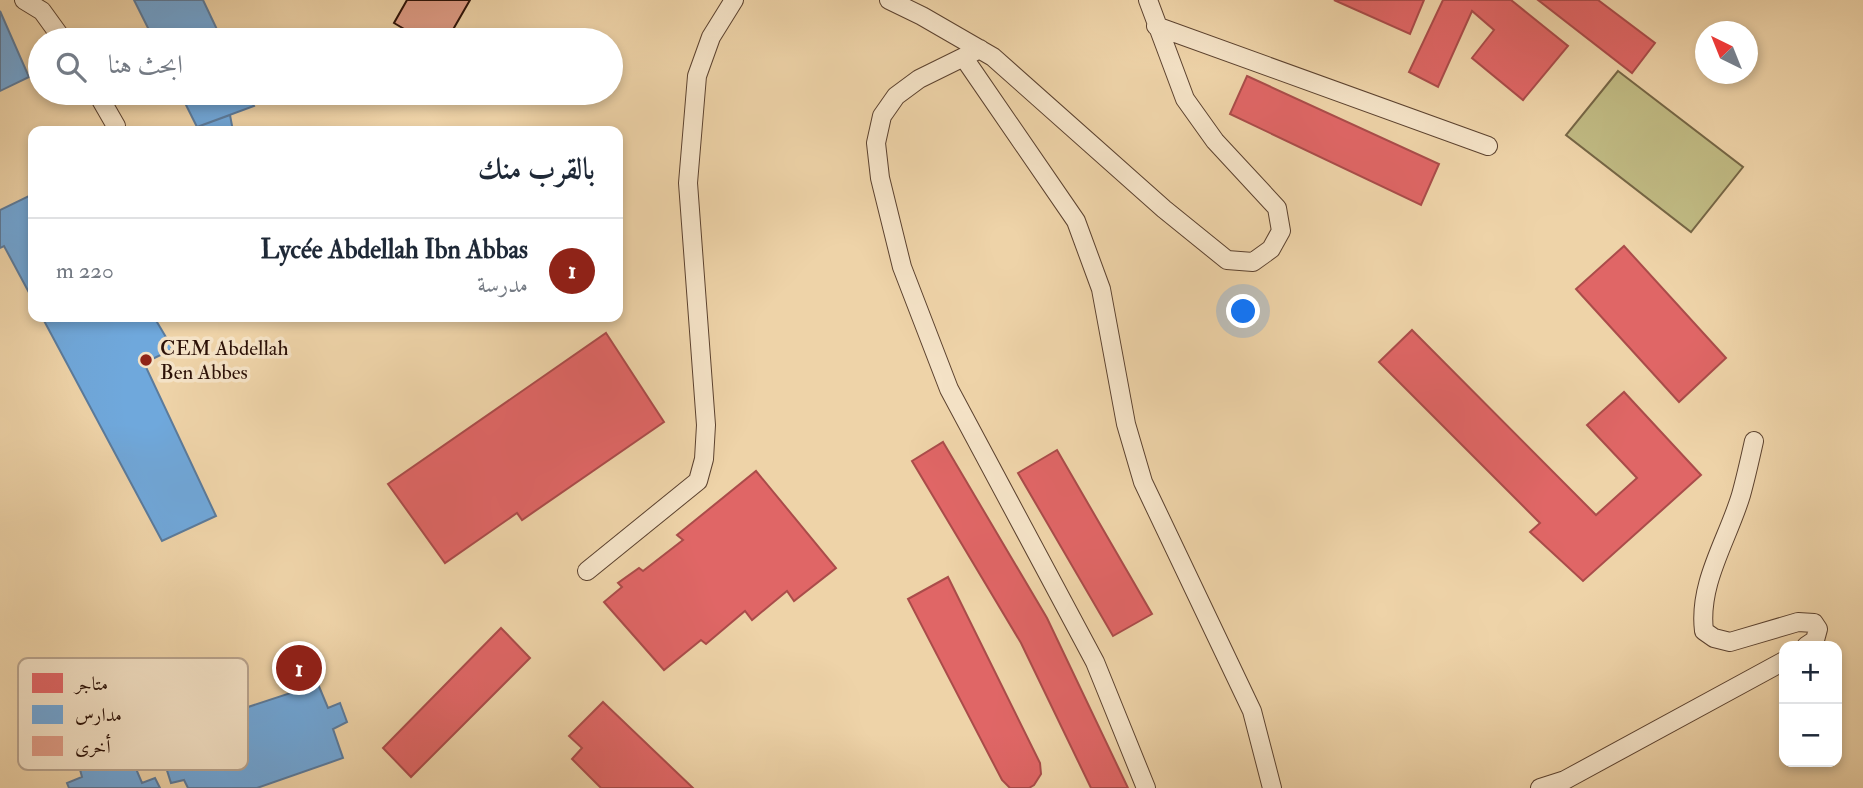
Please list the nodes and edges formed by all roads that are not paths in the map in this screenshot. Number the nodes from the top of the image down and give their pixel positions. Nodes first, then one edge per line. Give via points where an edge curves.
1 (24, 0) edge
2 (734, 0) edge
3 (889, 0) edge
4 (1148, 0) edge
5 (1156, 26) junction
6 (54, 28) edge
7 (972, 54) junction
8 (104, 105) edge
9 (116, 125) dead end
10 (1488, 146) dead end
11 (1754, 441) dead end
12 (587, 571) dead end
13 (1814, 641) edge
14 (1779, 664) edge
15 (1146, 788) edge
16 (1272, 788) edge
17 (1540, 788) edge

1 - 6 lane via 42,11
2 - 12 lane via 711,37 697,76 688,183 706,425 704,459 698,481
3 - 7 lane
4 - 5 lane
5 - 7 lane via 1185,99 1215,141 1276,208 1281,231 1271,249 1253,262 1227,260 993,57
5 - 10 lane
7 - 15 lane via 919,79 896,96 882,116 876,143 880,178 902,267 950,388 1095,662
7 - 16 lane via 1076,221 1101,289 1126,424 1143,482 1252,711
8 - 9 lane
11 - 13 lane via 1741,496 1709,578 1704,631 1730,642 1798,622 1814,623 1818,629
14 - 17 lane via 1565,780

